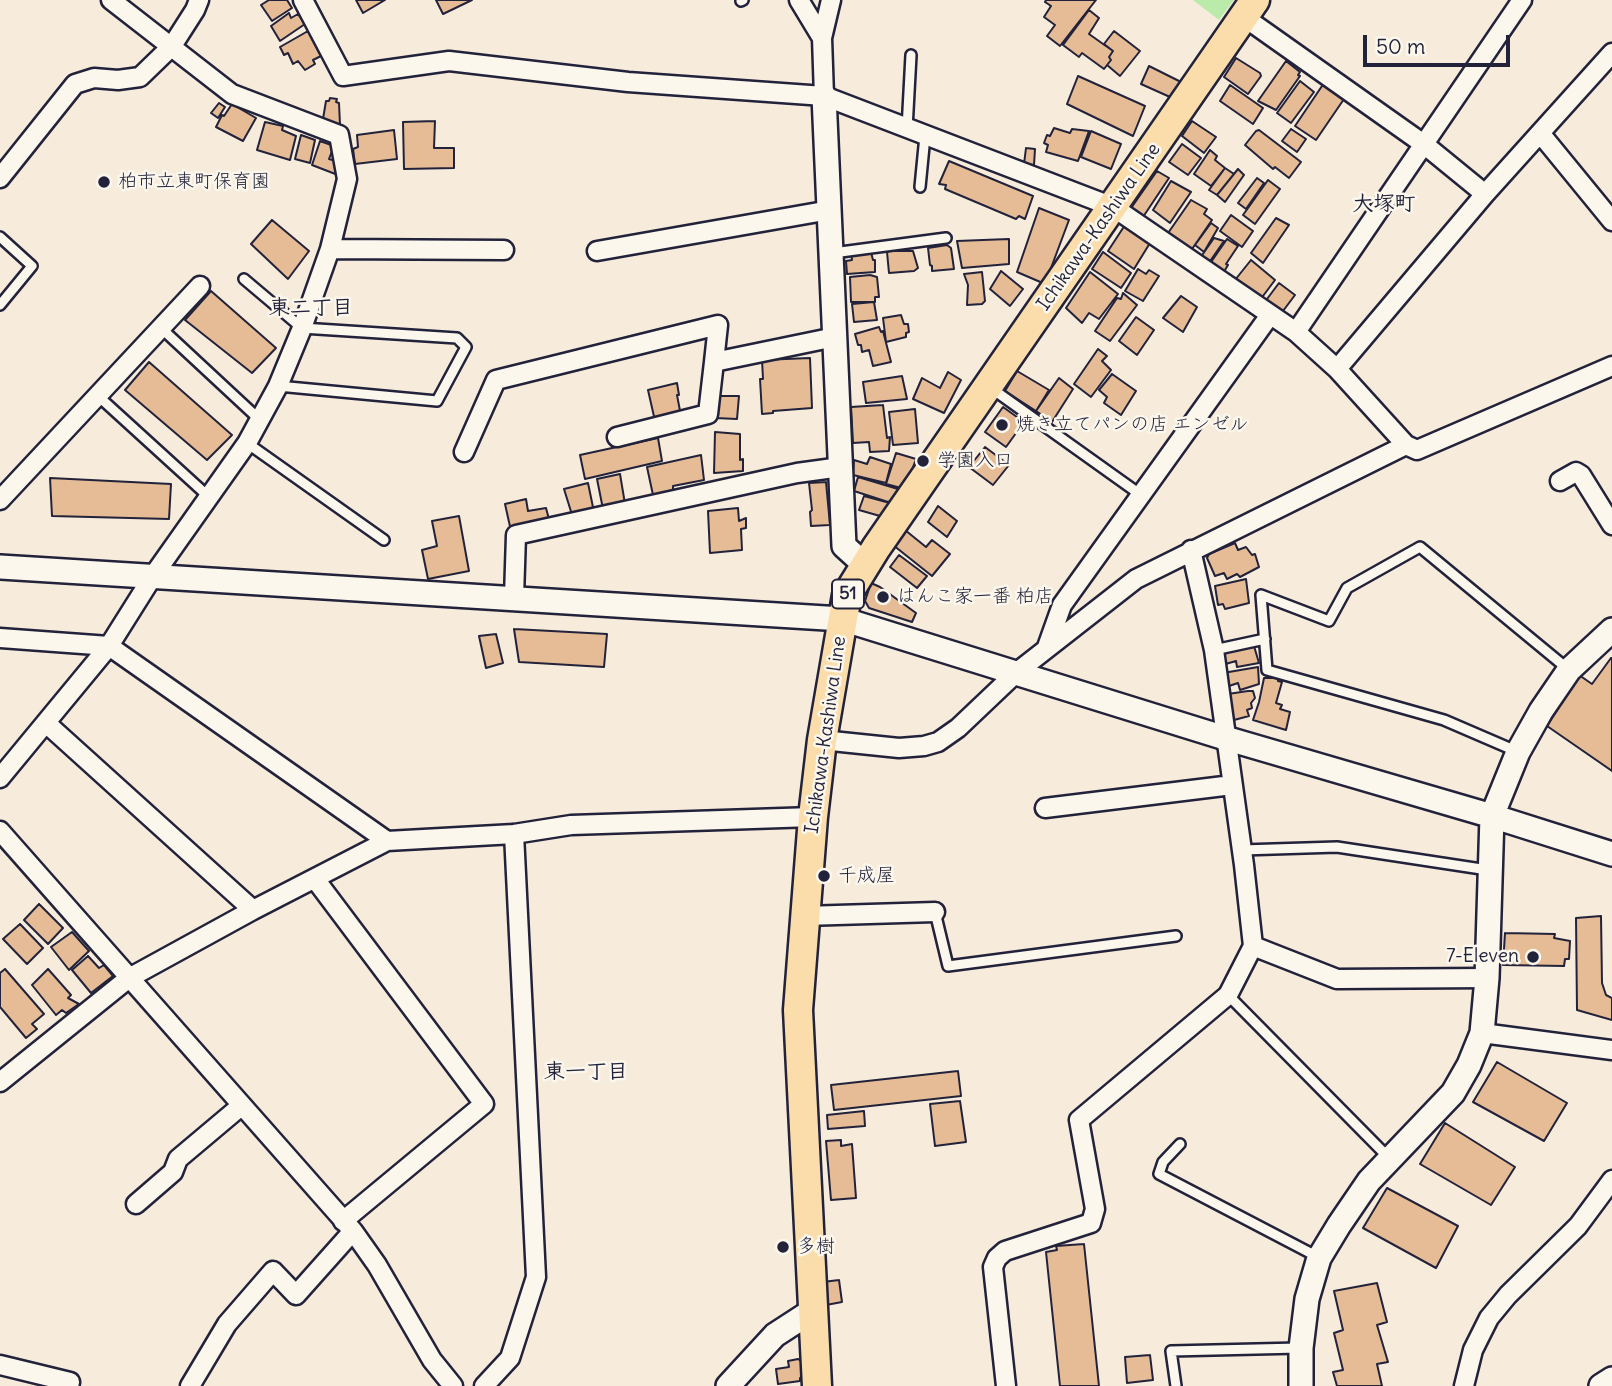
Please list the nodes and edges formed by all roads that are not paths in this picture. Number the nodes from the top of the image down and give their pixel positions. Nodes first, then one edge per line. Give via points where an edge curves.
1 (111, 0) edge
2 (199, 0) edge
3 (303, 0) edge
4 (799, 0) edge
5 (831, 0) edge
6 (1522, 0) edge
7 (1250, 8) edge
8 (821, 38) junction
9 (172, 46) junction
10 (1612, 53) edge
11 (911, 55) dead end
12 (824, 96) junction
13 (908, 129) junction
14 (1540, 133) junction
15 (925, 136) junction
16 (1425, 145) junction
17 (3, 169) edge
18 (920, 187) dead end
19 (1485, 194) junction
20 (1113, 208) junction
21 (830, 210) junction
22 (1612, 221) edge
23 (0, 237) edge
24 (946, 238) dead end
25 (330, 249) junction
26 (504, 250) dead end
27 (597, 251) dead end
28 (832, 253) junction
29 (244, 279) dead end
30 (200, 286) dead end
31 (0, 305) edge
32 (1270, 315) junction
33 (160, 328) junction
34 (302, 328) junction
35 (1296, 332) junction
36 (835, 337) junction
37 (714, 362) junction
38 (1612, 366) edge
39 (1337, 369) junction
40 (278, 386) junction
41 (989, 386) junction
42 (97, 396) junction
43 (260, 420) junction
44 (617, 437) dead end
45 (247, 443) junction
46 (1406, 445) junction
47 (464, 452) dead end
48 (841, 467) junction
49 (1560, 481) dead end
50 (1141, 495) junction
51 (209, 497) junction
52 (0, 500) edge
53 (1612, 525) edge
54 (384, 540) dead end
55 (1191, 550) junction
56 (865, 565) junction
57 (0, 567) edge
58 (153, 576) junction
59 (514, 597) junction
60 (842, 619) junction
61 (1612, 629) edge
62 (0, 638) edge
63 (1265, 639) junction
64 (109, 646) junction
65 (1047, 648) junction
66 (1213, 650) junction
67 (1569, 670) junction
68 (1017, 672) junction
69 (46, 723) junction
70 (1225, 738) junction
71 (822, 740) junction
72 (1518, 752) junction
73 (0, 779) edge
74 (1232, 785) junction
75 (1045, 808) dead end
76 (1492, 816) junction
77 (813, 817) junction
78 (0, 831) edge
79 (514, 835) junction
80 (387, 841) junction
81 (1242, 850) junction
82 (1612, 854) edge
83 (1490, 870) junction
84 (315, 879) junction
85 (253, 910) junction
86 (935, 912) joint
87 (804, 916) junction
88 (1176, 936) dead end
89 (1253, 946) junction
90 (129, 978) junction
91 (1487, 978) junction
92 (1228, 995) junction
93 (1482, 1033) junction
94 (1612, 1050) edge
95 (0, 1082) edge
96 (241, 1106) junction
97 (1180, 1144) dead end
98 (1390, 1159) junction
99 (1612, 1180) edge
100 (136, 1204) dead end
101 (348, 1226) junction
102 (1319, 1258) junction
103 (813, 1311) junction
104 (1301, 1348) junction
105 (0, 1365) edge
106 (1612, 1379) edge
107 (69, 1386) edge
108 (190, 1386) edge
109 (453, 1386) edge
110 (484, 1386) edge
111 (728, 1386) edge
112 (817, 1386) edge
113 (1006, 1386) edge
114 (1176, 1386) edge
115 (1301, 1386) edge
116 (1464, 1386) edge
117 (1601, 1386) edge

1 - 9 street
2 - 9 street
3 - 12 street via 343,76 449,61 628,82
4 - 8 street
5 - 8 street
6 - 16 street
7 - 16 street
7 - 20 main road, Ichikawa-Kashiwa Line / 51
8 - 12 street
9 - 17 street via 140,77 94,78 75,84
9 - 25 street via 232,94 339,135 347,179
10 - 14 street
11 - 13 lane
12 - 13 street
12 - 21 street
13 - 15 street
14 - 19 street
14 - 22 street
15 - 18 lane
15 - 20 street
16 - 19 street
16 - 35 street
19 - 39 street
20 - 32 street
20 - 41 main road, Ichikawa-Kashiwa Line / 51
21 - 27 street
21 - 28 street
23 - 31 lane via 32,266
24 - 28 lane
25 - 26 street
25 - 34 street
28 - 36 street
29 - 34 lane
30 - 33 street
32 - 35 street
32 - 50 street
33 - 42 street
33 - 43 lane
34 - 40 street
34 - 40 lane via 457,338 466,347 437,401
35 - 39 street
36 - 37 street
36 - 48 street
37 - 44 street via 708,414
37 - 47 street via 718,325 496,380
38 - 46 street via 1417,450
39 - 46 street
40 - 43 street
41 - 50 lane
41 - 56 main road, Ichikawa-Kashiwa Line / 51
42 - 51 lane
42 - 52 street
43 - 45 street
45 - 51 street
45 - 54 lane
46 - 55 street
48 - 56 street via 844,546
48 - 59 street via 516,535
49 - 53 street via 1576,472 1581,475
50 - 65 street via 1062,605
51 - 58 street
55 - 65 street via 1136,579
55 - 66 street
56 - 60 main road, Ichikawa-Kashiwa Line / 51 via 847,595
57 - 58 street
58 - 59 street
58 - 64 street
59 - 60 street
60 - 68 street
60 - 71 main road, Ichikawa-Kashiwa Line / 51
61 - 67 street
62 - 64 street
63 - 66 lane
63 - 67 lane via 1261,595 1329,621 1347,588 1420,547
63 - 72 lane via 1267,670 1444,720
64 - 69 street
64 - 80 street
65 - 68 street
66 - 70 street
67 - 72 street
68 - 70 street
68 - 71 street via 938,742 899,748
69 - 73 street
69 - 85 street
70 - 74 street
70 - 76 street
71 - 77 main road, Ichikawa-Kashiwa Line / 51
72 - 76 street
74 - 75 street
74 - 81 street
76 - 82 street
76 - 83 street
77 - 79 street via 571,825
77 - 87 main road, Ichikawa-Kashiwa Line / 51
78 - 90 street
79 - 80 street
79 - 110 street via 536,1277 510,1358
80 - 84 street
81 - 83 lane via 1337,846
81 - 89 street
83 - 91 street
84 - 85 street
84 - 101 street via 484,1104
85 - 90 street
86 - 87 street
86 - 88 lane via 948,966
87 - 103 main road, Ichikawa-Kashiwa Line / 51 via 798,1010
89 - 91 street via 1337,979
89 - 92 street
90 - 95 street
90 - 96 street
91 - 93 street
92 - 98 lane
92 - 113 street via 1079,1120 1095,1209 1091,1223 1005,1251 997,1258 993,1267
93 - 94 street
93 - 98 street via 1453,1093
96 - 100 street via 178,1159 173,1171
96 - 101 street
97 - 102 lane via 1163,1162 1159,1174
98 - 102 street via 1357,1197
99 - 116 street via 1578,1226 1489,1318 1473,1350
101 - 108 street via 296,1295 273,1271 227,1324
101 - 109 street
102 - 104 street via 1307,1299
103 - 111 street via 775,1335
103 - 112 main road, Ichikawa-Kashiwa Line / 51
104 - 114 lane via 1171,1351
104 - 115 street
105 - 107 street via 70,1382
106 - 117 street

